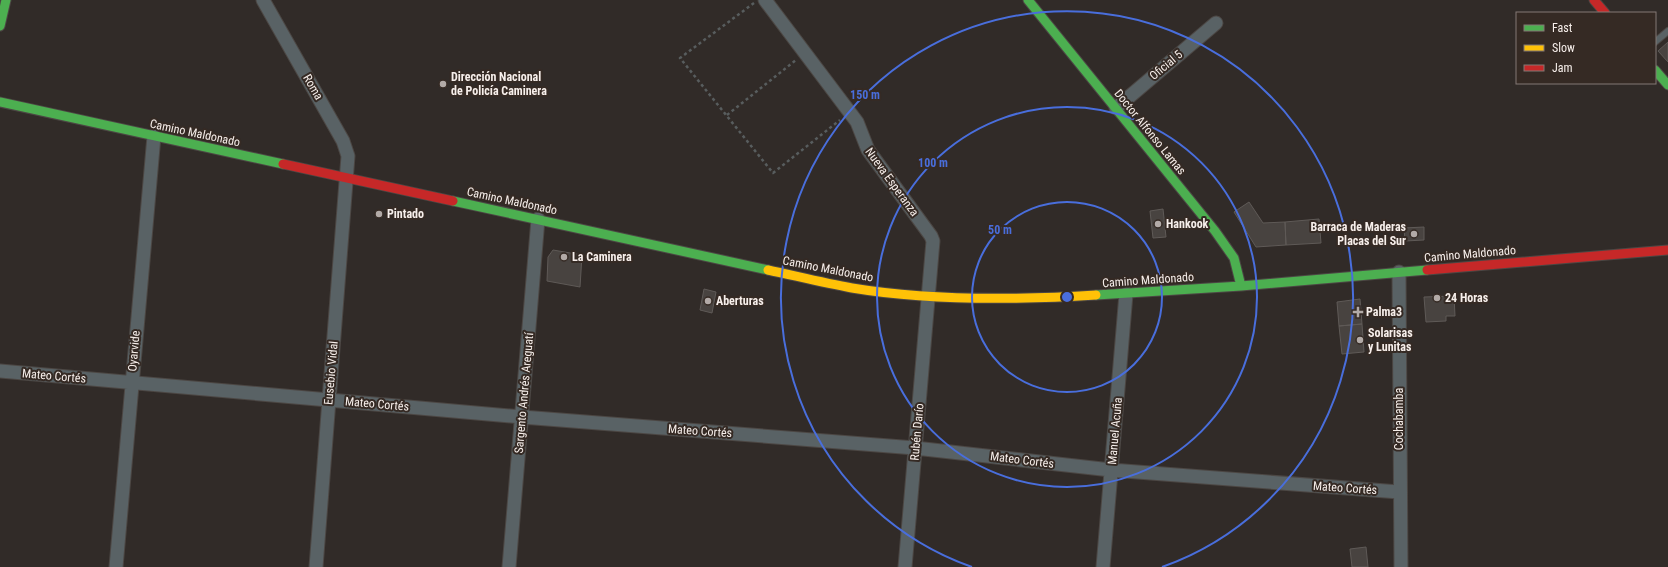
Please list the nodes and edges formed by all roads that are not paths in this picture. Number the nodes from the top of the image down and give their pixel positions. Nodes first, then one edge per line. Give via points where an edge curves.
1 (6, 0) edge
2 (263, 0) edge
3 (765, 0) edge
4 (1028, 0) edge
5 (1594, 0) edge
6 (1604, 12) edge
7 (1216, 23) dead end
8 (0, 26) edge
9 (1668, 31) edge
10 (1656, 41) edge
11 (1656, 71) edge
12 (1668, 85) edge
13 (0, 102) edge
14 (1116, 108) junction
15 (154, 136) junction
16 (346, 179) junction
17 (538, 219) junction
18 (1668, 250) edge
19 (1399, 272) junction
20 (1242, 286) junction
21 (1126, 294) junction
22 (927, 296) junction
23 (0, 371) edge
24 (132, 383) junction
25 (329, 399) junction
26 (522, 417) junction
27 (915, 448) junction
28 (1111, 470) junction
29 (1400, 492) junction
30 (116, 567) edge
31 (316, 567) edge
32 (509, 567) edge
33 (905, 567) edge
34 (1103, 567) edge
35 (1401, 567) edge

1 - 8 main road
2 - 16 street, Roma via 343,141 348,156
3 - 22 street, Nueva Esperanza via 857,122 868,150 931,236 934,247
4 - 14 main road, Doctor Alfonso Lamas
5 - 6 main road
7 - 14 street, Oficial 5
9 - 10 lane
11 - 12 main road
13 - 15 main road, Camino Maldonado
14 - 20 main road, Doctor Alfonso Lamas via 1215,231 1234,258
15 - 16 main road, Camino Maldonado
15 - 24 street, Oyarvide
16 - 17 main road, Camino Maldonado
16 - 25 street, Eusebio Vidal
17 - 22 main road, Camino Maldonado via 852,288
17 - 26 street, Sargento Andrés Areguatí
18 - 19 main road, Camino Maldonado
19 - 20 main road, Camino Maldonado
19 - 29 street, Cochabamba
20 - 21 main road, Camino Maldonado
21 - 22 main road, Camino Maldonado via 1030,299
21 - 28 street, Manuel Acuña
22 - 27 street, Rubén Darío
23 - 24 street, Mateo Cortés
24 - 25 street, Mateo Cortés
24 - 30 street, Oyarvide
25 - 26 street, Mateo Cortés
25 - 31 street, Eusebio Vidal
26 - 27 street, Mateo Cortés
26 - 32 street, Sargento Andrés Areguatí
27 - 28 street, Mateo Cortés
27 - 33 street, Rubén Darío
28 - 29 street, Mateo Cortés
28 - 34 street, Manuel Acuña
29 - 35 street, Cochabamba

